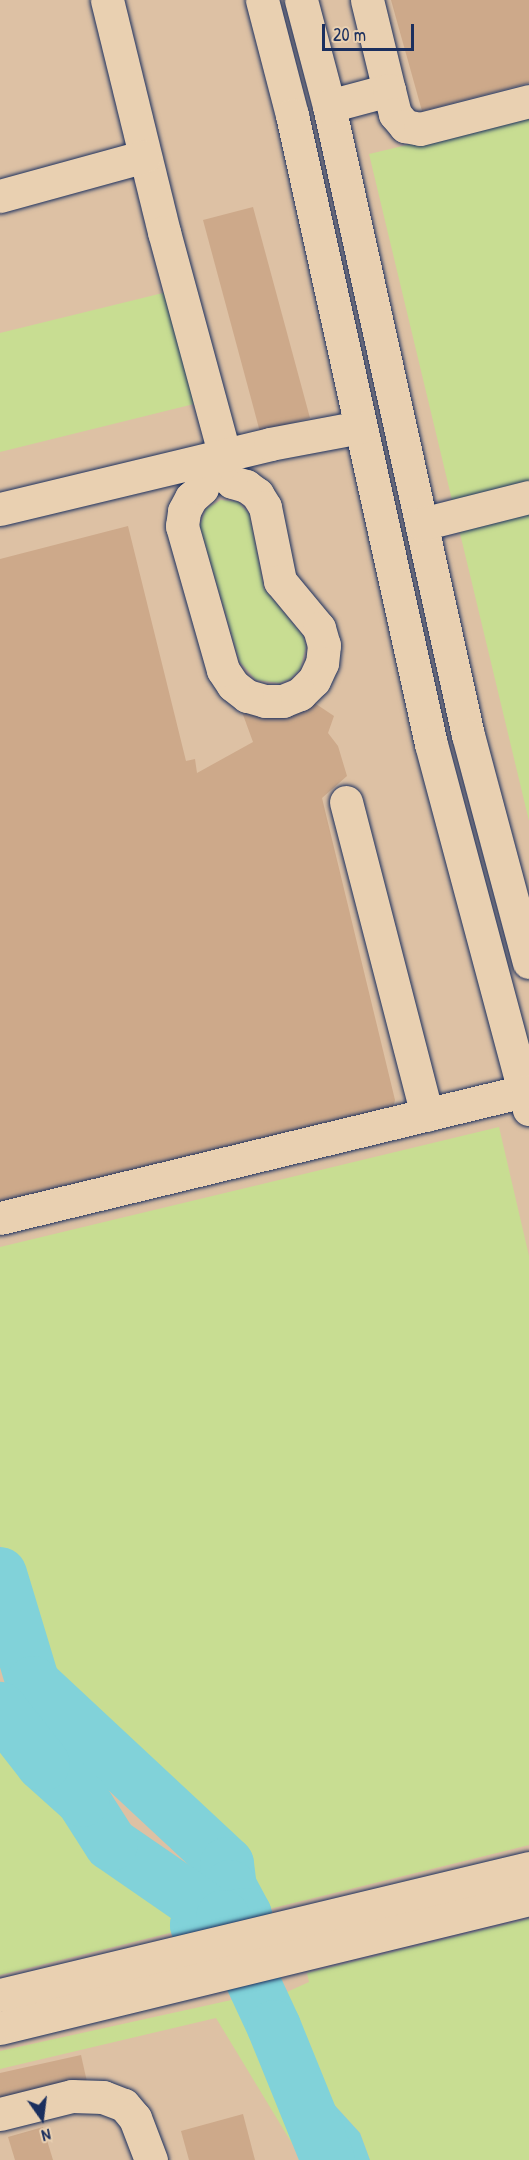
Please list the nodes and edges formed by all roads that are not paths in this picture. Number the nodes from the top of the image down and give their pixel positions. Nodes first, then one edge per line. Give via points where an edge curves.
1 (107, 0) edge
2 (262, 0) edge
3 (301, 0) edge
4 (367, 0) edge
5 (389, 90) junction
6 (529, 101) edge
7 (329, 106) junction
8 (146, 156) junction
9 (0, 196) edge
10 (360, 427) junction
11 (270, 444) junction
12 (216, 458) junction
13 (147, 475) junction
14 (257, 494) junction
15 (529, 497) edge
16 (0, 509) edge
17 (422, 524) junction
18 (182, 526) junction
19 (346, 802) dead end
20 (528, 955) edge
21 (527, 1100) edge
22 (427, 1115) junction
23 (0, 1218) edge
24 (529, 1868) edge
25 (529, 1899) edge
26 (271, 1946) junction
27 (182, 1968) junction
28 (0, 1995) edge
29 (0, 2028) edge
30 (0, 2114) edge
31 (151, 2160) edge

1 - 8 street
2 - 10 street via 292,115
3 - 7 street
4 - 5 street
5 - 6 street via 395,114 405,126 420,129
5 - 7 street
7 - 17 street
8 - 9 street
8 - 12 street
10 - 11 street
10 - 21 street via 431,744
11 - 12 street
11 - 14 street
12 - 13 street
12 - 14 street via 232,482
12 - 18 street via 202,488 184,511
13 - 16 street
13 - 18 street
14 - 18 street via 265,507 280,581 319,628 324,645 322,663 314,680 300,694 283,701 265,701 247,696 233,685 223,670
15 - 17 street
17 - 20 street via 468,735
19 - 22 street
21 - 22 street
22 - 23 street
24 - 26 street
25 - 26 street
26 - 27 street
27 - 28 street
27 - 29 street
30 - 31 street via 72,2096 103,2097 124,2105 135,2118

